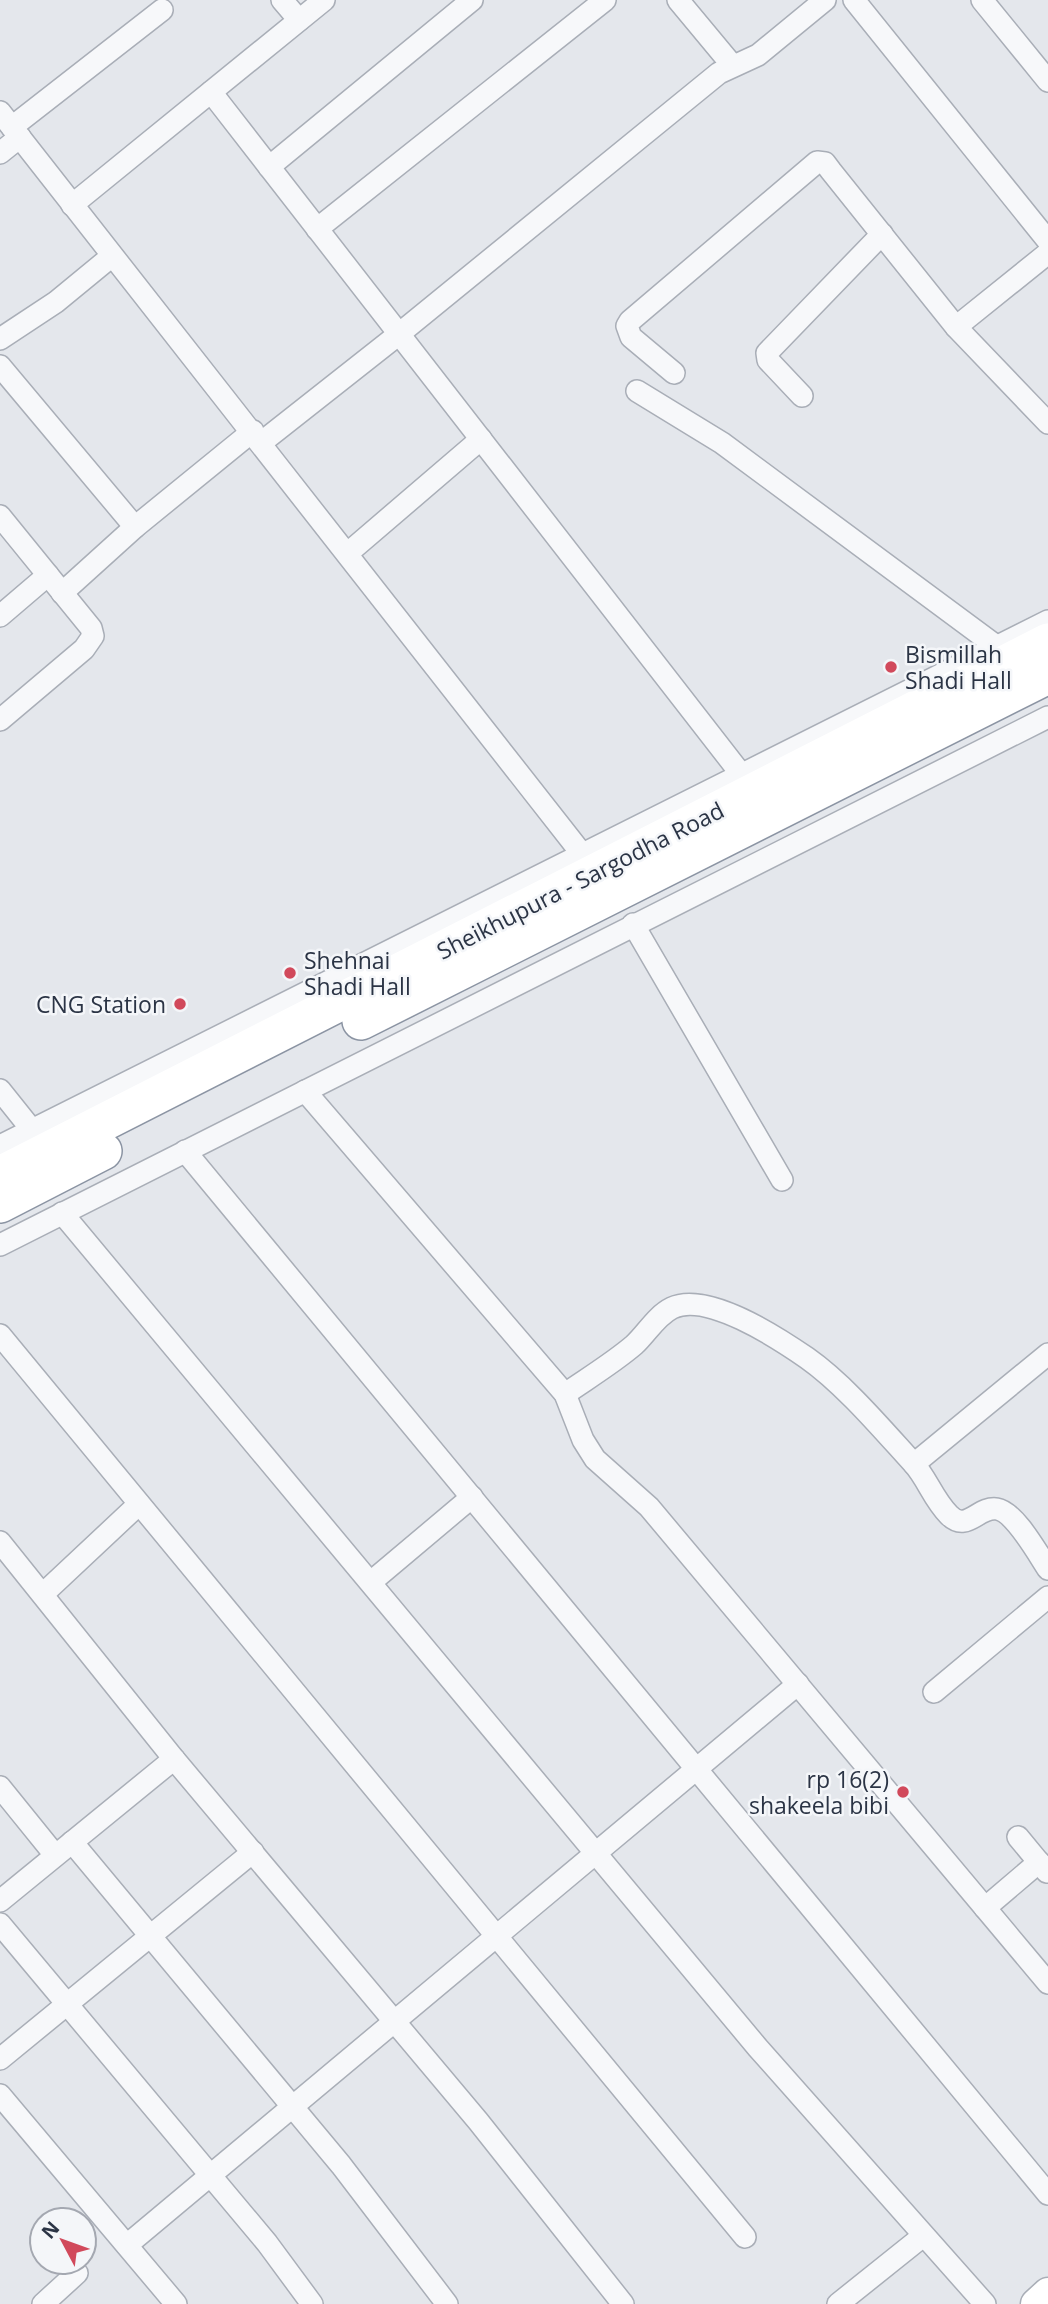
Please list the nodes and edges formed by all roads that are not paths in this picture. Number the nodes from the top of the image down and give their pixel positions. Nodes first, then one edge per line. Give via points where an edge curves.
1 (282, 0) edge
2 (324, 0) edge
3 (472, 0) edge
4 (605, 0) edge
5 (678, 0) edge
6 (825, 0) edge
7 (854, 0) edge
8 (982, 0) edge
9 (162, 10) dead end
10 (299, 20) junction
11 (732, 65) junction
12 (1048, 81) edge
13 (211, 92) junction
14 (10, 125) edge
15 (0, 153) edge
16 (269, 167) junction
17 (72, 205) junction
18 (317, 229) junction
19 (882, 234) junction
20 (1048, 242) edge
21 (1048, 253) edge
22 (112, 256) junction
23 (956, 327) junction
24 (399, 334) junction
25 (0, 339) edge
26 (0, 366) edge
27 (674, 373) dead end
28 (637, 391) dead end
29 (802, 396) dead end
30 (1048, 423) edge
31 (258, 436) junction
32 (481, 439) junction
33 (0, 516) edge
34 (135, 527) junction
35 (348, 553) junction
36 (48, 575) junction
37 (62, 593) junction
38 (0, 616) edge
39 (1048, 621) edge
40 (1048, 642) edge
41 (996, 646) junction
42 (1048, 675) edge
43 (4, 708) edge
44 (1048, 717) edge
45 (741, 774) junction
46 (582, 854) junction
47 (633, 925) junction
48 (0, 1090) edge
49 (305, 1091) junction
50 (32, 1130) junction
51 (0, 1146) edge
52 (185, 1151) junction
53 (0, 1175) edge
54 (782, 1180) dead end
55 (0, 1204) edge
56 (62, 1213) junction
57 (0, 1245) edge
58 (0, 1335) edge
59 (1048, 1354) edge
60 (565, 1394) junction
61 (914, 1464) junction
62 (472, 1497) junction
63 (139, 1504) junction
64 (4, 1555) edge
65 (1048, 1569) edge
66 (371, 1582) junction
67 (43, 1594) junction
68 (1048, 1597) edge
69 (798, 1684) junction
70 (934, 1692) dead end
71 (174, 1759) junction
72 (697, 1767) junction
73 (0, 1787) edge
74 (1018, 1838) dead end
75 (64, 1849) junction
76 (253, 1852) junction
77 (597, 1852) junction
78 (1043, 1868) edge
79 (0, 1901) edge
80 (985, 1908) junction
81 (0, 1924) edge
82 (150, 1937) junction
83 (497, 1937) junction
84 (1048, 1983) edge
85 (67, 2004) junction
86 (395, 2021) junction
87 (0, 2059) edge
88 (0, 2095) edge
89 (292, 2106) junction
90 (210, 2175) junction
91 (1048, 2194) edge
92 (923, 2236) junction
93 (744, 2237) dead end
94 (127, 2245) junction
95 (74, 2276) edge
96 (1048, 2293) edge
97 (43, 2304) edge
98 (176, 2304) edge
99 (312, 2304) edge
100 (447, 2304) edge
101 (623, 2304) edge
102 (838, 2304) edge
103 (985, 2304) edge
104 (1036, 2304) edge

1 - 10 street
2 - 10 street
3 - 16 street
4 - 18 street
5 - 11 street
6 - 11 street via 758,55
7 - 20 street
8 - 12 street
9 - 14 street
10 - 13 street
11 - 24 street
13 - 16 street
13 - 17 street
14 - 15 street
14 - 17 street
16 - 18 street
17 - 22 street
18 - 24 street
19 - 23 street
19 - 27 street via 825,163 817,162 630,321 631,337
19 - 29 street via 767,353 768,360
21 - 23 street
22 - 25 street via 56,302
22 - 31 street
23 - 30 street
24 - 31 street
24 - 32 street
26 - 34 street
28 - 41 street via 722,443
31 - 34 street
31 - 35 street
32 - 35 street
32 - 45 street
33 - 36 street
34 - 37 street
35 - 46 street
36 - 37 street
36 - 38 street
37 - 43 street via 93,636 84,649
39 - 41 street
40 - 53 highway, Sheikhupura - Sargodha Road
41 - 45 street
42 - 55 highway, Sheikhupura - Sargodha Road
44 - 47 street
45 - 46 street
46 - 50 street
47 - 49 street
47 - 54 street
48 - 50 street
49 - 52 street
49 - 60 street
50 - 51 street
52 - 56 street
52 - 62 street
56 - 57 street
56 - 66 street
58 - 63 street
59 - 61 street
60 - 61 street via 633,1345 662,1314 695,1304 740,1319 808,1359
60 - 69 street via 595,1459 649,1507
61 - 65 street via 953,1519 965,1522 992,1510 1004,1512
62 - 66 street
62 - 72 street
63 - 67 street
63 - 83 street
64 - 67 street
66 - 77 street
67 - 71 street
68 - 70 street
69 - 72 street
69 - 80 street
71 - 75 street
71 - 76 street
72 - 77 street
72 - 91 street
73 - 75 street
74 - 78 street
75 - 79 street
75 - 82 street
76 - 82 street
76 - 86 street
77 - 83 street
77 - 92 street via 758,2048
78 - 80 street
80 - 84 street
81 - 85 street
82 - 85 street
82 - 89 street
83 - 86 street
83 - 93 street
85 - 87 street
85 - 90 street
86 - 89 street
86 - 101 street
88 - 94 street
89 - 90 street
89 - 100 street
90 - 94 street
90 - 99 street
92 - 102 street
92 - 103 street
94 - 98 street
95 - 97 street
96 - 104 street

